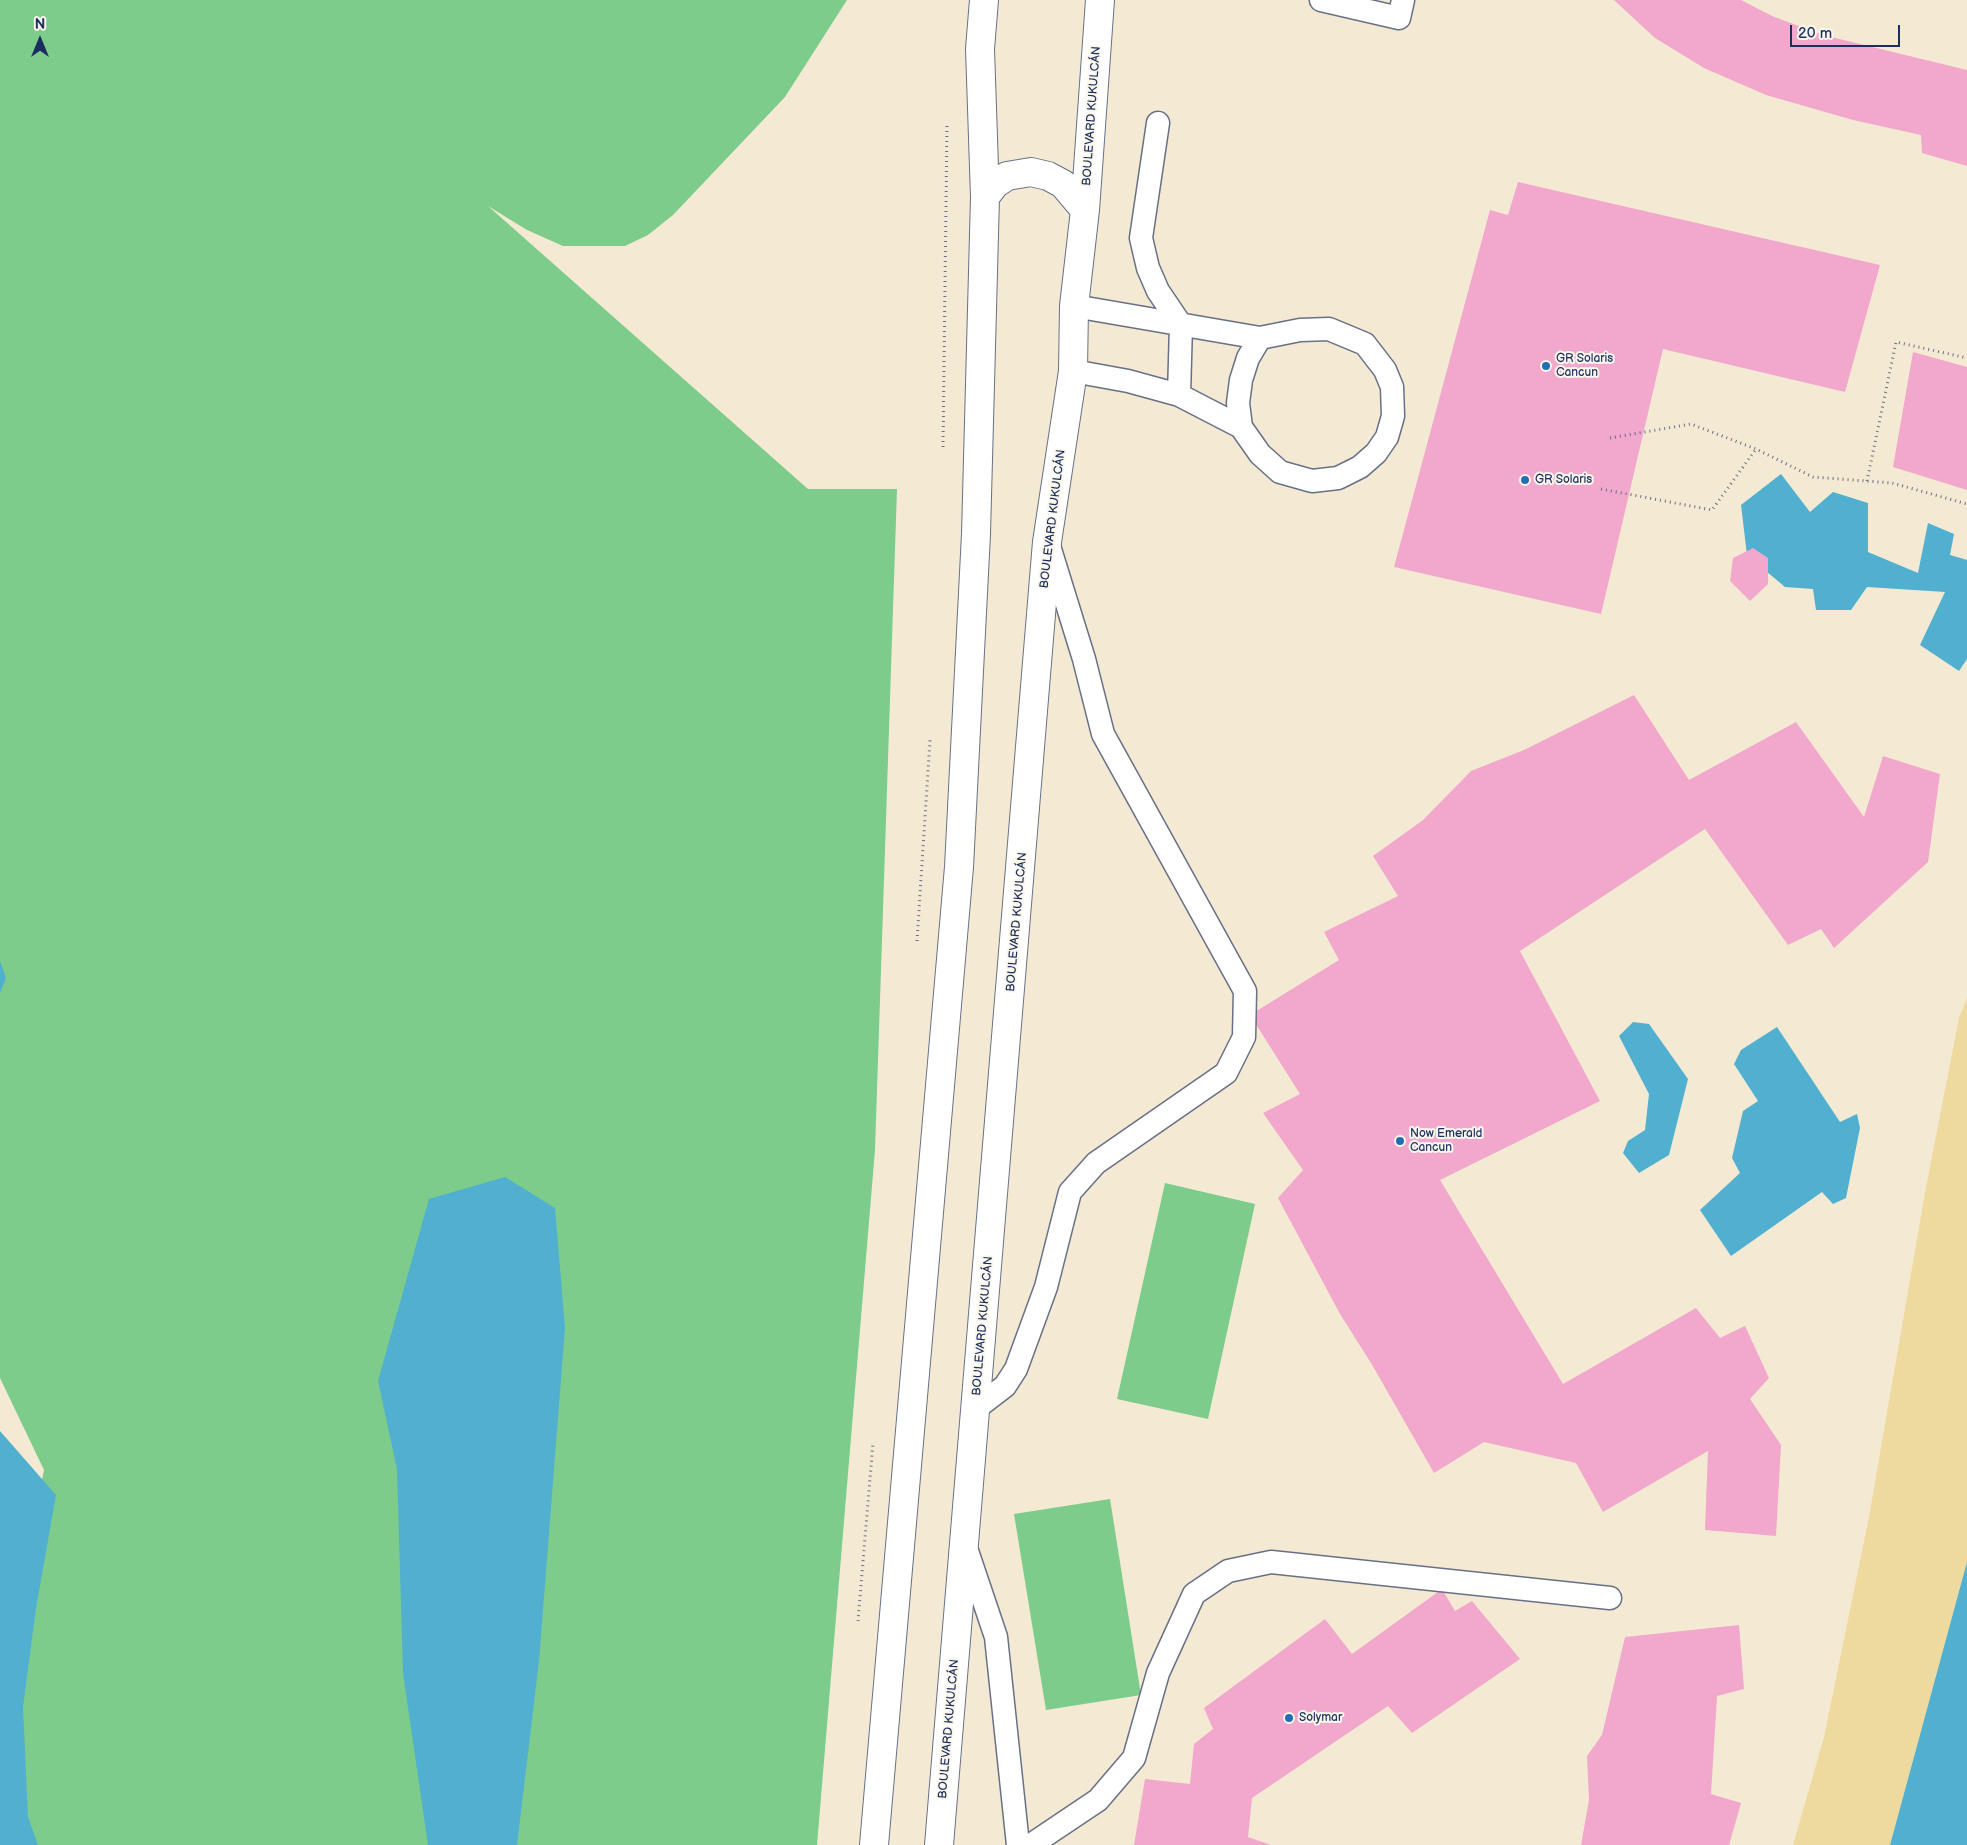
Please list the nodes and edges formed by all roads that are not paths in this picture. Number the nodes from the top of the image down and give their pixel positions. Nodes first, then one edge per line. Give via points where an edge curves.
1 (984, 0) edge
2 (1100, 0) edge
3 (1321, 0) edge
4 (1403, 0) edge
5 (1158, 123) dead end
6 (984, 197) junction
7 (1085, 210) junction
8 (1074, 306) junction
9 (1181, 325) junction
10 (1260, 338) junction
11 (1073, 371) junction
12 (1179, 395) junction
13 (1241, 427) junction
14 (1047, 542) junction
15 (975, 1410) junction
16 (964, 1542) junction
17 (1610, 1598) dead end
18 (874, 1845) edge
19 (939, 1845) edge
20 (1018, 1845) edge
21 (1031, 1845) edge

1 - 6 main road via 980,49
2 - 7 main road, BOULEVARD KUKULCÁN
3 - 4 lane via 1399,18
5 - 9 lane via 1141,238 1158,291
6 - 7 main road via 1007,176 1031,172 1064,184
6 - 18 main road via 976,534 959,866
7 - 8 main road, BOULEVARD KUKULCÁN
8 - 9 lane
8 - 11 main road, BOULEVARD KUKULCÁN
9 - 10 lane
9 - 12 lane
10 - 13 lane via 1248,358 1241,380 1238,403
10 - 13 lane via 1300,330 1329,329 1365,344 1386,370 1392,387 1393,416 1387,437 1376,453 1360,467 1338,478 1312,481 1280,472 1260,454
11 - 12 lane
11 - 14 main road, BOULEVARD KUKULCÁN
12 - 13 lane
14 - 15 main road, BOULEVARD KUKULCÁN
14 - 15 lane via 1084,659 1103,734 1245,992 1244,1037 1226,1073 1096,1163 1070,1192 1046,1287 1016,1369 1004,1386
15 - 16 main road, BOULEVARD KUKULCÁN
16 - 19 main road, BOULEVARD KUKULCÁN
16 - 20 lane via 996,1637
17 - 21 lane via 1271,1562 1228,1571 1194,1594 1158,1673 1134,1758 1098,1800

